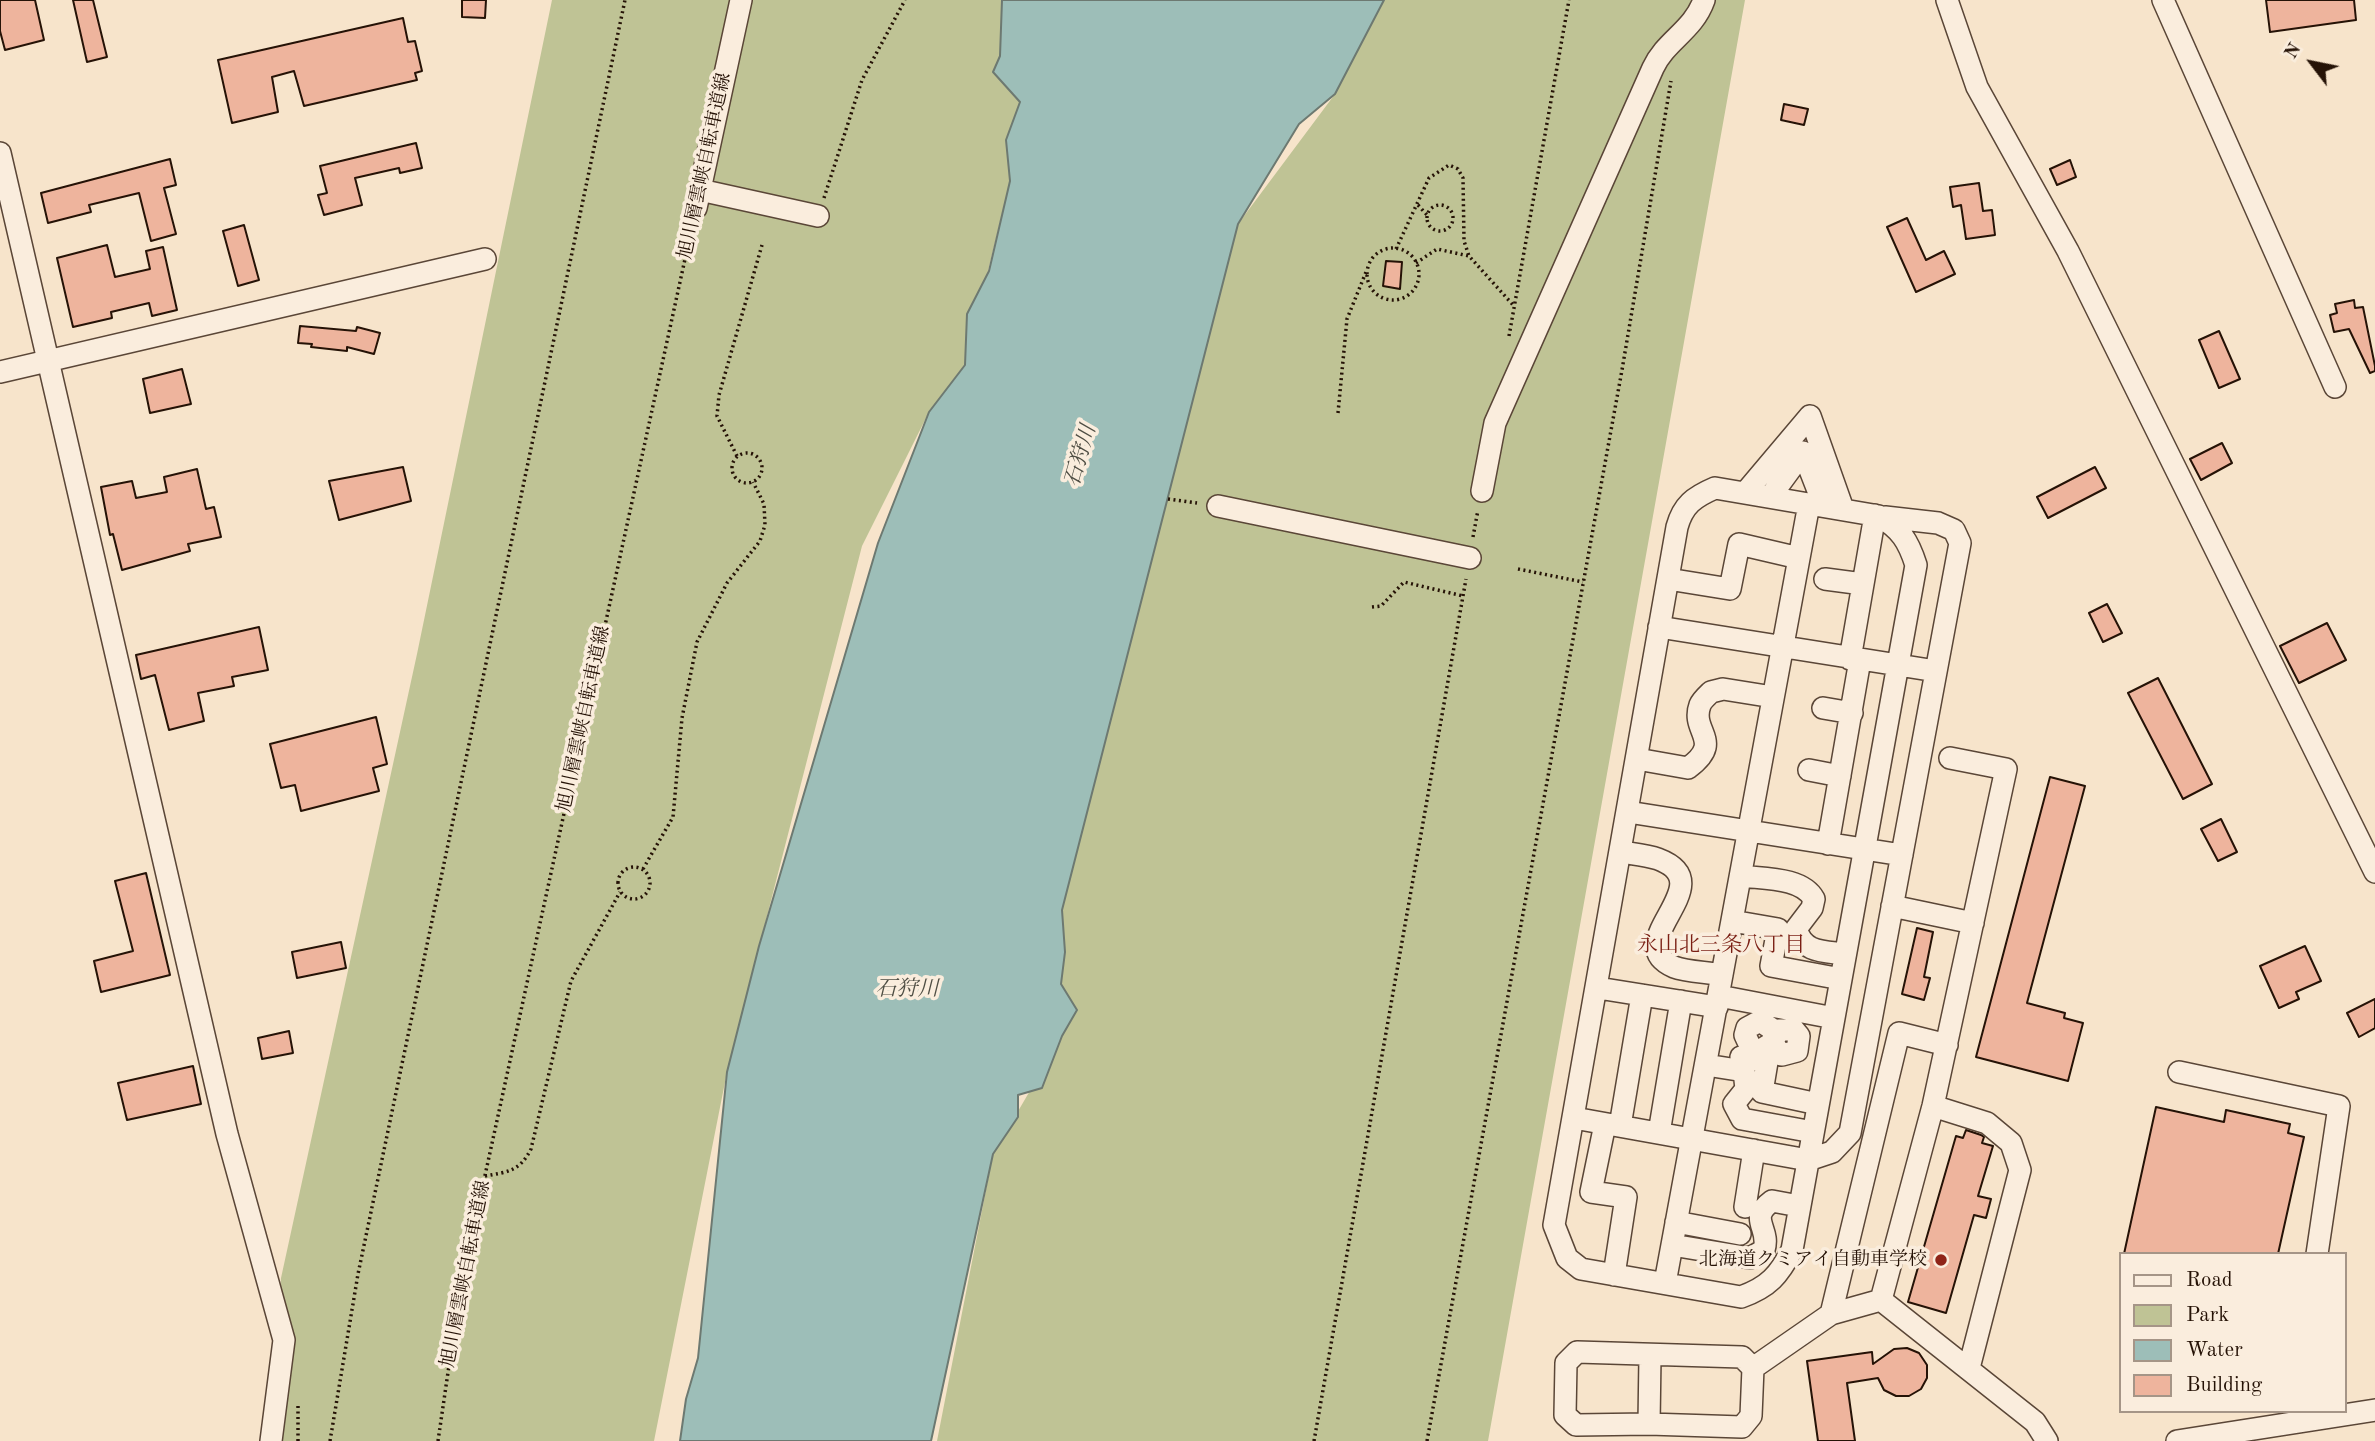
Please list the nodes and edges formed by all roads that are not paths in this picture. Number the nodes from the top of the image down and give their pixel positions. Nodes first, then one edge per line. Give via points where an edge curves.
1 (741, 0) edge
2 (1704, 0) edge
3 (1947, 0) edge
4 (2163, 0) edge
5 (0, 153) edge
6 (818, 216) road end
7 (485, 259) dead end
8 (48, 361) junction
9 (0, 372) edge
10 (2335, 387) dead end
11 (1482, 491) road end
12 (1745, 493) junction
13 (1770, 497) junction
14 (1218, 506) road end
15 (1825, 506) junction
16 (1877, 516) junction
17 (1470, 558) road end
18 (1799, 558) junction
19 (1668, 579) junction
20 (1825, 579) dead end
21 (1863, 584) junction
22 (1660, 627) junction
23 (1783, 648) junction
24 (1855, 659) junction
25 (1898, 666) junction
26 (1936, 671) junction
27 (1773, 697) junction
28 (1823, 708) dead end
29 (1852, 713) junction
30 (1950, 758) dead end
31 (1637, 759) junction
32 (1809, 770) dead end
33 (1840, 776) junction
34 (1628, 812) junction
35 (1749, 830) junction
36 (1828, 844) junction
37 (1864, 849) junction
38 (1621, 852) junction
39 (1902, 855) junction
40 (2375, 872) edge
41 (1741, 876) junction
42 (1892, 906) junction
43 (1732, 921) junction
44 (1973, 923) junction
45 (1845, 954) junction
46 (1722, 975) junction
47 (1841, 979) junction
48 (1598, 988) junction
49 (1642, 995) junction
50 (1681, 1001) junction
51 (1718, 1001) junction
52 (1834, 1018) junction
53 (1713, 1029) junction
54 (1947, 1045) junction
55 (1828, 1050) junction
56 (1707, 1058) junction
57 (2179, 1072) dead end
58 (1818, 1104) junction
59 (1933, 1106) junction
60 (1574, 1118) junction
61 (1612, 1125) junction
62 (1813, 1132) junction
63 (1659, 1133) junction
64 (1692, 1139) junction
65 (1754, 1150) junction
66 (1832, 1152) junction
67 (1808, 1160) junction
68 (1866, 1171) junction
69 (1799, 1206) junction
70 (1745, 1207) dead end
71 (1676, 1222) junction
72 (1740, 1234) dead end
73 (1672, 1245) junction
74 (2317, 1252) edge
75 (1614, 1275) junction
76 (1665, 1283) junction
77 (1881, 1300) junction
78 (1831, 1314) junction
79 (1650, 1356) junction
80 (1753, 1368) junction
81 (1969, 1368) junction
82 (2375, 1410) edge
83 (2347, 1413) edge
84 (2332, 1414) edge
85 (1649, 1424) junction
86 (271, 1441) edge
87 (2047, 1441) edge
88 (2177, 1441) edge

1 - 6 street, 旭川層雲峡自転車道線 via 698,199
2 - 11 street via 1691,26 1663,51 1653,68 1495,423
3 - 40 street via 1977,87 2068,251
4 - 10 street
5 - 8 street
7 - 8 street
8 - 9 street
8 - 86 street via 227,1134 284,1340
12 - 13 street
12 - 15 street via 1810,416
12 - 19 street via 1715,488 1695,497 1681,511
13 - 15 street
13 - 15 street via 1803,453
14 - 17 street
15 - 16 street
15 - 18 street
16 - 21 street
16 - 25 street via 1900,529 1916,565
16 - 26 street via 1938,523 1954,530 1960,543
18 - 19 street via 1739,544 1730,589
18 - 23 street
19 - 22 street
20 - 21 street
21 - 24 street
22 - 23 street
22 - 31 street
23 - 24 street
23 - 27 street
24 - 25 street
24 - 29 street
25 - 26 street
25 - 37 street
26 - 39 street
27 - 31 street via 1723,689 1711,692 1700,705 1706,747 1699,760 1688,768
27 - 35 street
28 - 29 street
29 - 33 street
30 - 44 street via 2006,769
31 - 34 street
32 - 33 street
33 - 36 street
34 - 35 street
34 - 38 street
35 - 36 street
35 - 41 street
36 - 37 street
37 - 39 street
37 - 45 street
38 - 46 street via 1660,860 1676,872 1681,886 1677,903 1656,938 1660,955 1673,966
38 - 48 street
39 - 42 street
41 - 43 street
41 - 45 street via 1809,890 1814,898 1796,929 1800,941 1809,949
42 - 44 street
42 - 66 street via 1850,1133
43 - 46 street
43 - 47 street via 1778,929 1771,966
44 - 54 street
45 - 47 street
46 - 51 street
47 - 52 street
48 - 49 street
48 - 60 street
49 - 50 street
49 - 61 street
50 - 51 street
50 - 63 street
51 - 52 street
51 - 53 street
52 - 55 street
53 - 55 street via 1745,1035 1746,1042 1759,1051 1773,1039 1782,1055 1797,1051 1800,1044
53 - 56 street
54 - 59 street
54 - 68 street via 1899,1033
55 - 58 street
56 - 58 street via 1767,1062 1762,1092
56 - 62 street via 1744,1071 1746,1089 1734,1104 1742,1119
56 - 64 street
57 - 74 street via 2339,1106
58 - 62 street
59 - 77 street
59 - 81 street via 1987,1123 2011,1143 2020,1170
60 - 61 street
60 - 75 street via 1554,1225 1574,1264
61 - 63 street
61 - 75 street via 1591,1192 1626,1197
62 - 67 street
63 - 64 street
64 - 65 street
64 - 71 street
65 - 67 street
65 - 70 street via 1741,1184
66 - 67 street
66 - 68 street
67 - 69 street
68 - 78 street
69 - 73 street via 1772,1201 1763,1208 1759,1218 1767,1241 1764,1250 1750,1258
69 - 76 street via 1792,1250 1779,1275 1762,1290 1741,1297
71 - 72 street via 1717,1221
71 - 73 street
73 - 76 street
75 - 76 street
77 - 78 street
77 - 81 street
78 - 80 street
79 - 80 street via 1742,1357
79 - 85 street
79 - 85 street via 1577,1352 1566,1363 1565,1415 1576,1425
80 - 85 street via 1751,1416 1742,1427
81 - 87 street via 2035,1422
82 - 83 street
84 - 88 street

